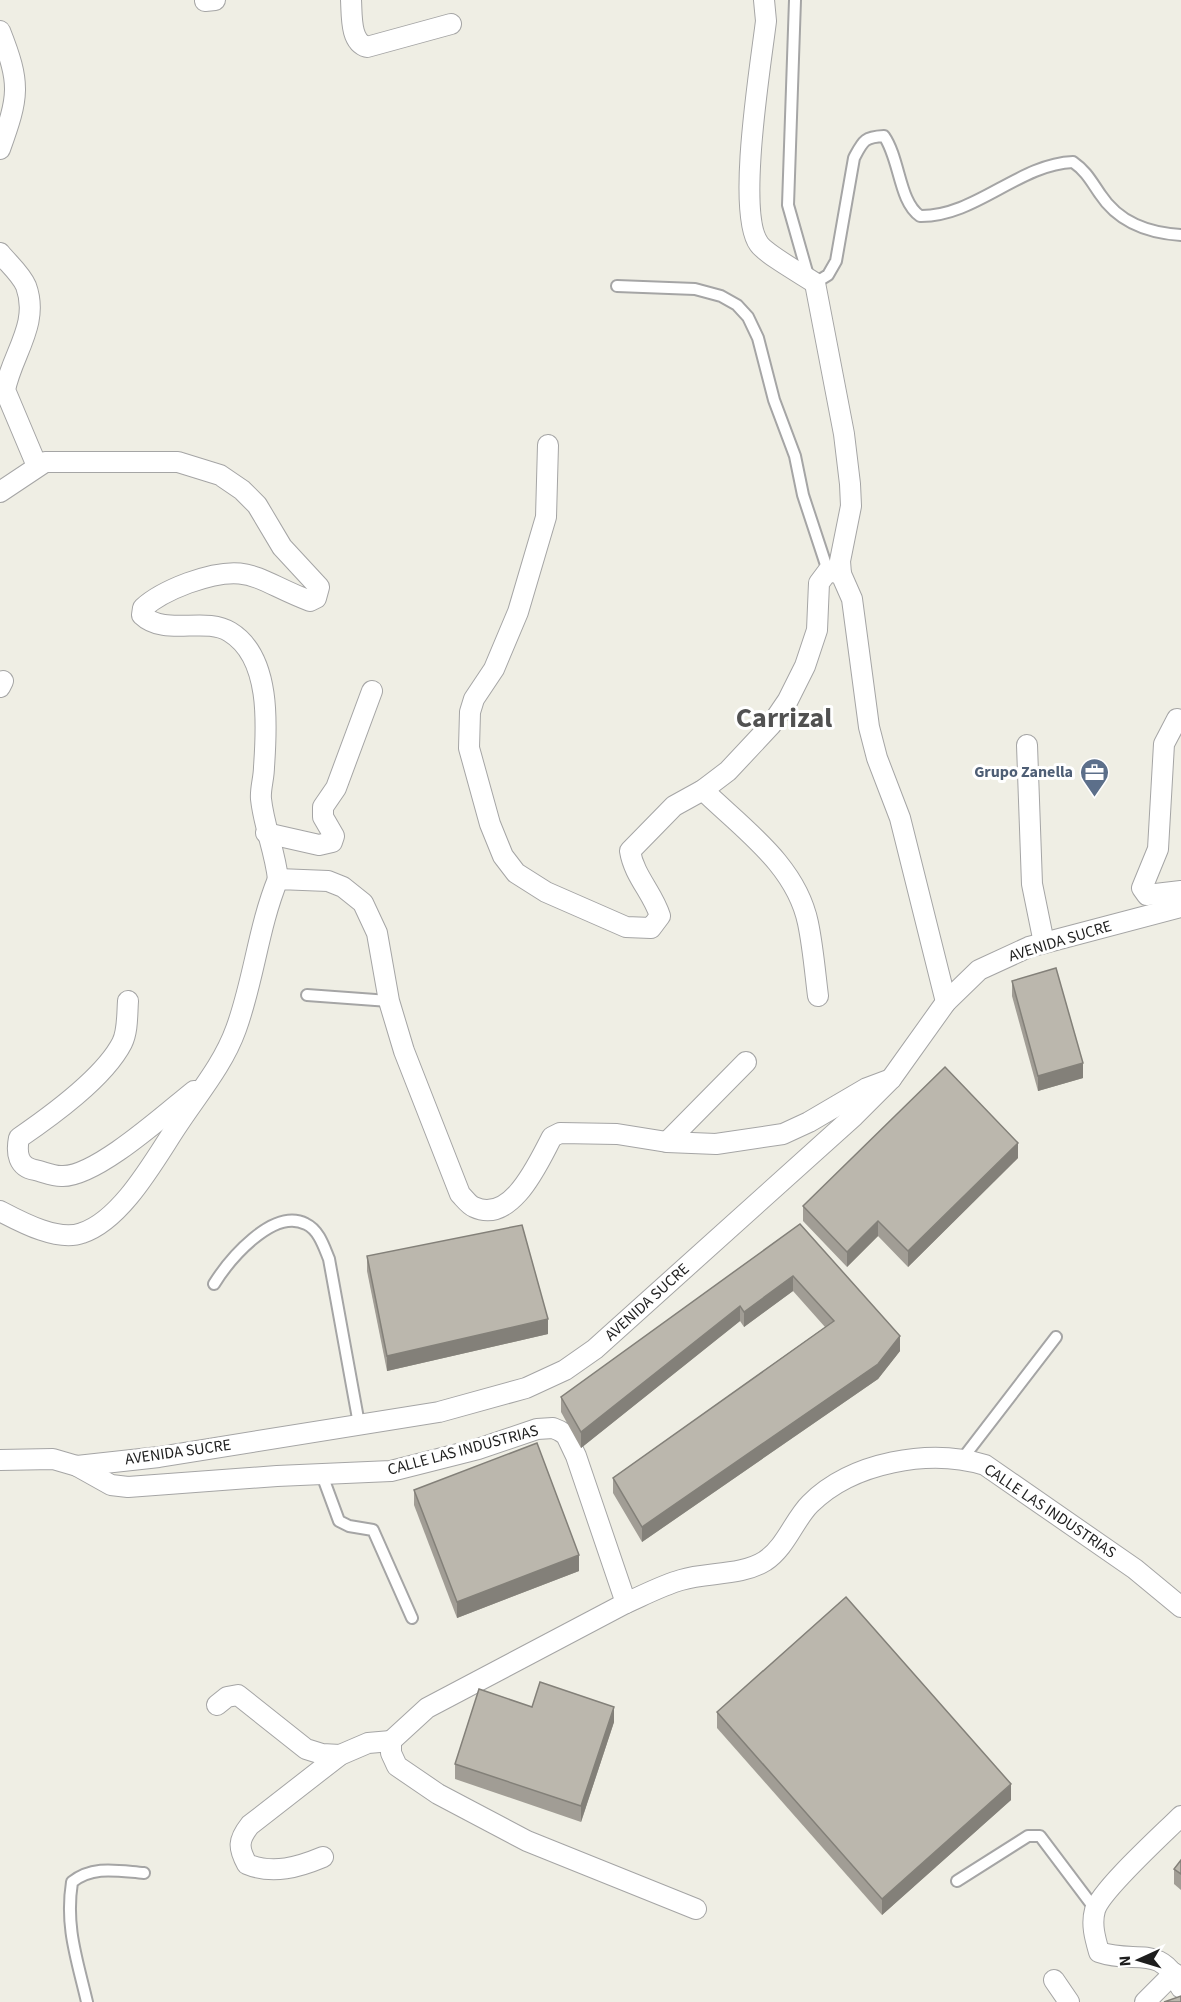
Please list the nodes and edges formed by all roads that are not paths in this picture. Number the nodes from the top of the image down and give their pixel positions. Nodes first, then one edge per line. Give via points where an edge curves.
1 (351, 0) edge
2 (764, 0) edge
3 (795, 0) edge
4 (451, 24) dead end
5 (0, 31) edge
6 (4, 53) edge
7 (0, 149) edge
8 (1181, 236) edge
9 (0, 253) edge
10 (8, 269) edge
11 (812, 281) junction
12 (617, 286) dead end
13 (548, 445) dead end
14 (37, 466) junction
15 (0, 492) edge
16 (834, 572) junction
17 (372, 691) dead end
18 (1177, 719) dead end
19 (1027, 745) dead end
20 (703, 790) junction
21 (266, 833) junction
22 (278, 879) junction
23 (1181, 891) edge
24 (1181, 907) edge
25 (1044, 943) junction
26 (307, 995) dead end
27 (818, 996) dead end
28 (128, 1001) dead end
29 (389, 1001) junction
30 (946, 1002) junction
31 (746, 1062) dead end
32 (213, 1077) junction
33 (891, 1079) junction
34 (667, 1142) junction
35 (0, 1211) edge
36 (214, 1284) dead end
37 (1056, 1337) dead end
38 (359, 1424) junction
39 (963, 1458) junction
40 (0, 1460) edge
41 (77, 1466) junction
42 (322, 1475) junction
43 (626, 1603) junction
44 (1181, 1607) edge
45 (412, 1618) dead end
46 (217, 1705) dead end
47 (391, 1741) junction
48 (340, 1755) junction
49 (1181, 1816) edge
50 (323, 1857) dead end
51 (144, 1873) dead end
52 (957, 1881) dead end
53 (1095, 1909) junction
54 (696, 1910) dead end
55 (1054, 1980) dead end
56 (1177, 1980) edge
57 (87, 2002) edge
58 (1069, 2002) edge
59 (1144, 2002) edge

1 - 4 street via 355,38 368,48
2 - 11 street via 766,21 750,173 752,229 759,245
3 - 11 lane via 788,204
5 - 6 street
6 - 7 street via 15,76 17,100
8 - 11 lane via 1135,226 1118,215 1086,172 1073,162 1045,167 946,213 920,216 908,205 892,147 884,136 868,137 854,158 836,261 828,274
9 - 10 street
10 - 14 street via 26,285 30,307 29,328 5,390
11 - 16 street via 844,434 850,484 851,506 840,561
12 - 16 lane via 695,288 721,296 748,317 759,338 803,495
13 - 20 street via 546,517 529,580 494,669 470,712 469,748 490,824 504,856 516,873 546,892 626,927 651,928 660,916 630,851 674,806
14 - 15 street
14 - 21 street via 45,462 150,460 178,462 220,475 257,505 282,547 319,586 316,598 310,601 249,574 217,573 177,587 143,608 142,615 158,624 225,629 243,640 256,662 265,709 260,796
16 - 20 street via 819,583 817,630 788,700 771,725 728,771
16 - 30 street via 852,599 869,727 900,818
17 - 21 street via 336,788 323,807 323,817 334,836 332,842 320,845
18 - 23 street via 1164,744 1158,849 1142,888 1147,895
19 - 25 street via 1032,884
20 - 27 street via 773,856 795,890 808,921
21 - 22 street via 276,855
22 - 29 street via 328,881 343,886 363,903 378,933
22 - 32 street via 266,908 236,1028
24 - 25 street, AVENIDA SUCRE
25 - 30 street, AVENIDA SUCRE via 979,970
26 - 29 lane
28 - 32 street via 123,1041 114,1055 73,1098 19,1138 16,1150 20,1161 30,1169 61,1177 91,1170
29 - 34 street via 404,1051 460,1194 474,1207 488,1209 516,1198 552,1137 560,1133 617,1134
30 - 33 street, AVENIDA SUCRE
31 - 34 street
32 - 35 street via 150,1168 102,1222 80,1234 62,1234 28,1227
33 - 34 street via 841,1101 783,1134 716,1144
33 - 38 street, AVENIDA SUCRE via 595,1349 565,1370 526,1388 439,1412
36 - 38 lane via 227,1263 261,1232 284,1221 305,1223 318,1234 329,1259
37 - 39 lane
38 - 41 street, AVENIDA SUCRE via 159,1457
39 - 43 street, CALLE LAS INDUSTRIAS via 916,1457 845,1477 810,1504 766,1560 750,1568 681,1580
39 - 44 street, CALLE LAS INDUSTRIAS via 985,1464 1135,1569
40 - 41 street, AVENIDA SUCRE via 53,1459
41 - 42 street, CALLE LAS INDUSTRIAS via 111,1485 128,1487
42 - 43 street, CALLE LAS INDUSTRIAS via 391,1471 537,1429 553,1428 566,1435 576,1456
42 - 45 lane via 339,1521 373,1530
43 - 47 street, CALLE LAS INDUSTRIAS via 427,1708
46 - 48 street via 238,1695 306,1749
47 - 48 street via 368,1743
47 - 54 street via 397,1766 438,1794 527,1841
48 - 50 street via 250,1825 240,1838 240,1852 247,1864 265,1870 298,1867
49 - 53 street
51 - 57 lane via 102,1870 83,1873 72,1882 68,1909
52 - 53 lane via 1028,1836 1040,1836
53 - 56 street via 1094,1933 1100,1952 1116,1958 1141,1954 1161,1960
55 - 58 street
56 - 59 street

